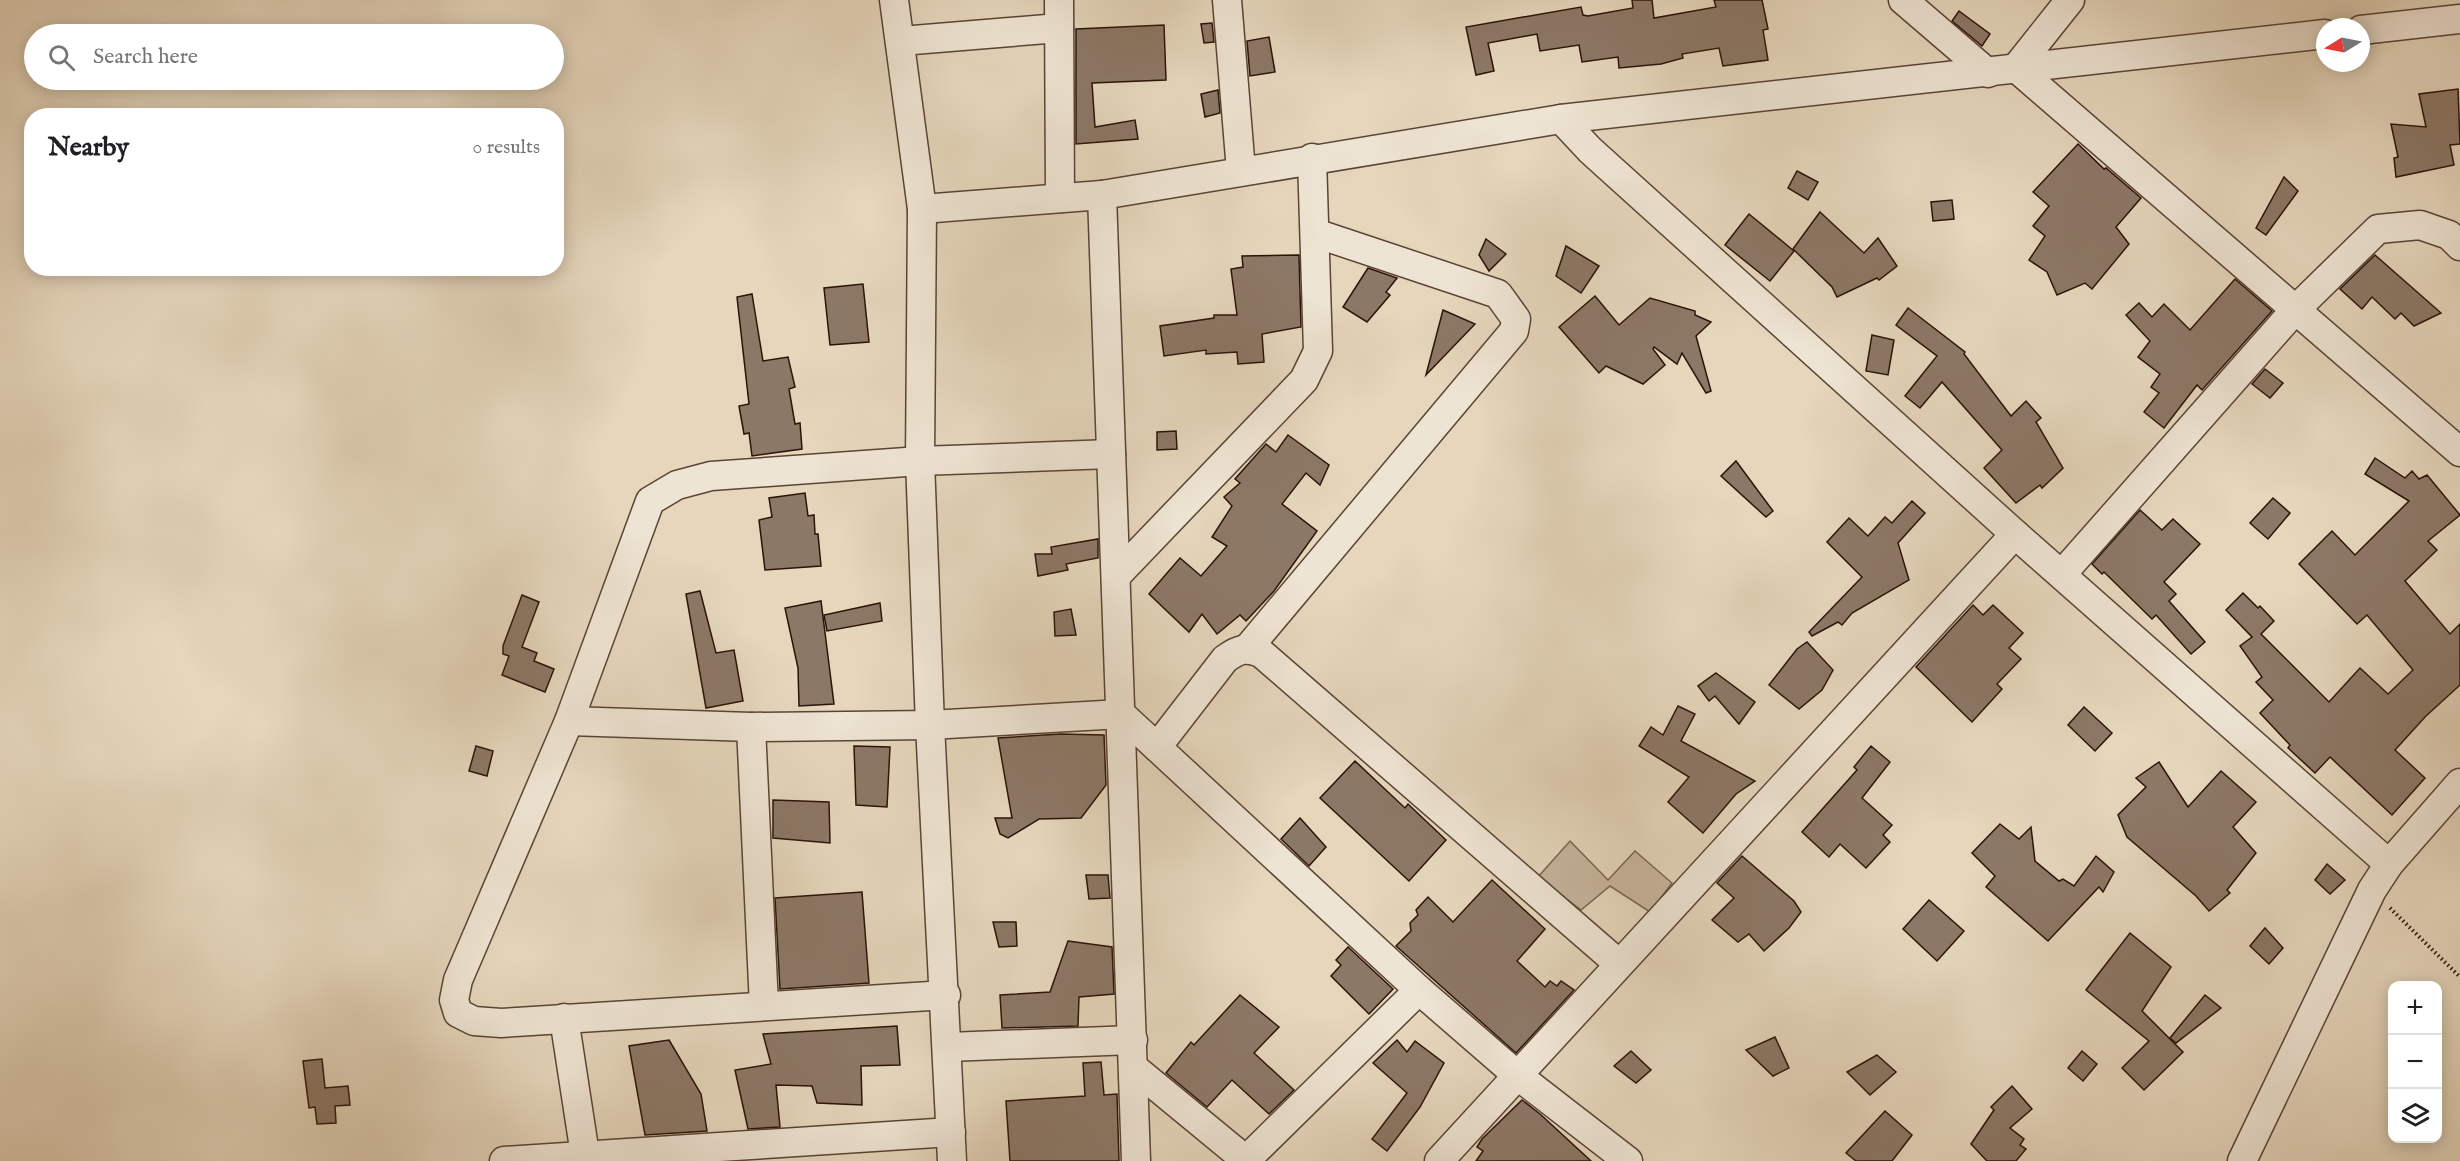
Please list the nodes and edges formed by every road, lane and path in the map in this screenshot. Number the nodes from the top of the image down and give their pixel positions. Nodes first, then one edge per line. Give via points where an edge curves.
1 (894, 0) edge
2 (1227, 0) edge
3 (1903, 0) edge
4 (2070, 0) edge
5 (1059, 14) edge
6 (2460, 20) edge
7 (2370, 29) edge
8 (2316, 35) edge
9 (901, 41) junction
10 (2016, 68) junction
11 (1988, 73) junction
12 (1561, 119) junction
13 (1312, 158) junction
14 (1241, 171) junction
15 (1102, 195) junction
16 (1060, 198) junction
17 (922, 209) junction
18 (1315, 233) junction
19 (2460, 246) edge
20 (2295, 310) junction
21 (2460, 452) edge
22 (1111, 454) junction
23 (920, 461) junction
24 (2015, 534) junction
25 (2062, 574) junction
26 (1116, 576) junction
27 (1248, 648) junction
28 (1121, 714) junction
29 (569, 721) junction
30 (930, 725) junction
31 (751, 727) junction
32 (1157, 747) junction
33 (2460, 783) edge
34 (2389, 864) junction
35 (2372, 890) junction
36 (1619, 964) junction
37 (2460, 977) edge
38 (1419, 990) junction
39 (945, 995) junction
40 (764, 1006) junction
41 (564, 1018) junction
42 (1133, 1040) junction
43 (948, 1047) junction
44 (1134, 1068) junction
45 (1517, 1075) junction
46 (951, 1132) junction
47 (761, 1153) edge
48 (586, 1159) edge
49 (504, 1161) edge
50 (952, 1161) edge
51 (1136, 1161) edge
52 (1246, 1161) edge
53 (1439, 1161) edge
54 (1628, 1161) edge
55 (2242, 1161) edge

1 - 9 street
2 - 14 street
3 - 11 street
4 - 10 street
5 - 9 street
5 - 16 street
6 - 7 street
8 - 10 street
9 - 17 street
10 - 11 street
10 - 20 street
11 - 12 street
12 - 13 street
12 - 24 street via 1590,150
13 - 14 street
13 - 18 street
14 - 15 street
15 - 16 street
15 - 22 street
16 - 17 street
17 - 23 street
18 - 26 street via 1315,362 1304,380
18 - 27 street via 1498,294 1516,319 1514,331
19 - 20 street via 2449,235 2420,225 2378,229
20 - 21 street
20 - 25 street
22 - 23 street
22 - 26 street
23 - 29 street via 711,476 694,478 663,491 650,501
23 - 30 street
24 - 25 street
24 - 36 street
25 - 34 street
26 - 28 street
27 - 32 street via 1225,659
27 - 36 street via 1261,653
28 - 30 street
28 - 32 street
28 - 42 street
29 - 31 street
29 - 41 street via 458,980 454,1000 458,1013 474,1021
30 - 31 street
30 - 39 street
31 - 40 street
32 - 38 street
33 - 34 street
34 - 35 street
35 - 37 path
35 - 55 street
36 - 45 street
38 - 45 street
38 - 52 street
39 - 40 street
39 - 43 street
40 - 41 street
41 - 48 street
42 - 43 street
42 - 44 street
43 - 46 street
44 - 51 street
44 - 52 street
45 - 53 street
45 - 54 street
46 - 47 street
46 - 50 street
47 - 48 street
48 - 49 street

